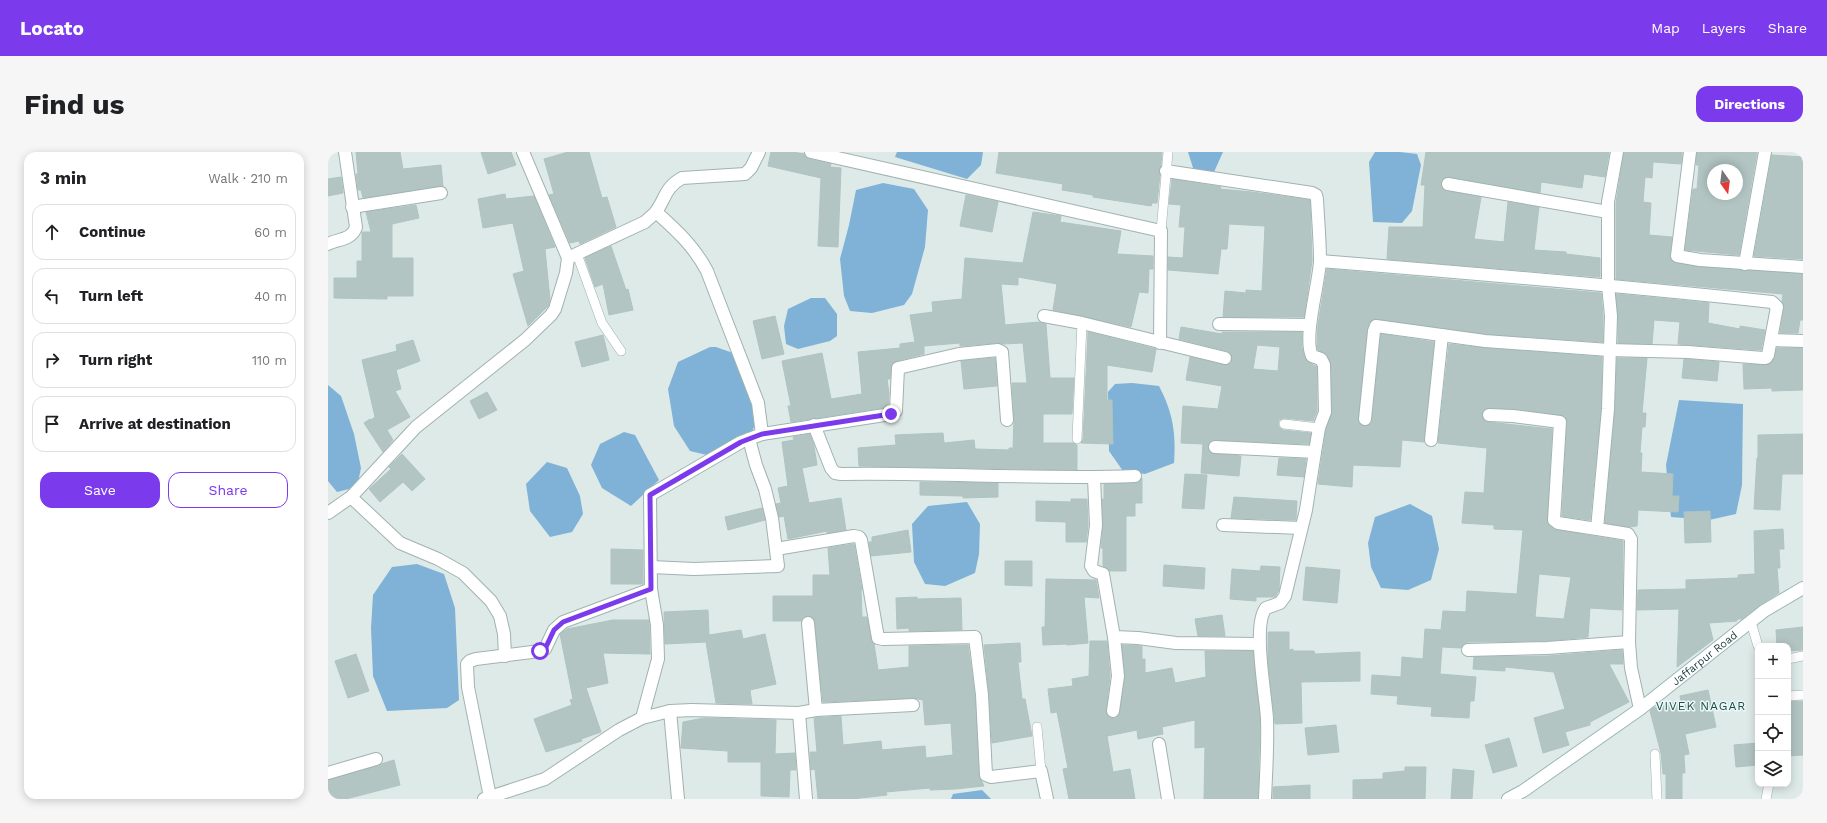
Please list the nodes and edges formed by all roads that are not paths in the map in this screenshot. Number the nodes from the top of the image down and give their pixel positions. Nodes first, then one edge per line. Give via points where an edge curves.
1 (345, 152) edge
2 (523, 152) edge
3 (759, 152) edge
4 (811, 152) edge
5 (1168, 152) edge
6 (1618, 152) edge
7 (1690, 152) edge
8 (1765, 152) edge
9 (1166, 171) junction
10 (1448, 184) dead end
11 (441, 193) dead end
12 (352, 207) junction
13 (656, 212) junction
14 (1608, 212) junction
15 (1161, 231) junction
16 (328, 244) edge
17 (572, 256) junction
18 (1320, 261) junction
19 (1745, 264) junction
20 (1803, 267) edge
21 (1608, 285) junction
22 (1044, 316) dead end
23 (1082, 323) junction
24 (1219, 324) dead end
25 (1310, 325) junction
26 (1442, 334) junction
27 (1772, 340) junction
28 (1803, 341) edge
29 (1160, 343) junction
30 (1609, 350) junction
31 (621, 351) dead end
32 (1225, 358) dead end
33 (1489, 415) dead end
34 (1365, 419) dead end
35 (1006, 420) dead end
36 (1284, 424) dead end
37 (814, 425) junction
38 (1319, 428) junction
39 (762, 434) junction
40 (749, 439) junction
41 (1077, 439) dead end
42 (1431, 440) dead end
43 (1215, 447) dead end
44 (1315, 452) junction
45 (1135, 476) dead end
46 (1094, 478) junction
47 (351, 498) junction
48 (328, 513) edge
49 (1223, 525) dead end
50 (1301, 528) junction
51 (1597, 529) junction
52 (776, 550) junction
53 (651, 567) junction
54 (1803, 588) edge
55 (651, 589) junction
56 (1750, 622) junction
57 (808, 623) dead end
58 (1114, 637) junction
59 (1630, 642) junction
60 (1757, 643) edge
61 (1259, 644) junction
62 (1468, 650) dead end
63 (505, 656) junction
64 (1803, 656) edge
65 (1791, 658) edge
66 (1803, 695) edge
67 (1791, 696) edge
68 (913, 706) dead end
69 (1640, 709) junction
70 (816, 710) junction
71 (670, 711) junction
72 (1113, 711) dead end
73 (799, 713) junction
74 (642, 718) junction
75 (1037, 727) dead end
76 (1159, 744) dead end
77 (1655, 754) dead end
78 (376, 759) dead end
79 (1041, 771) junction
80 (328, 772) edge
81 (1768, 787) edge
82 (487, 798) edge
83 (678, 799) edge
84 (806, 799) edge
85 (1047, 799) edge
86 (1168, 799) edge
87 (1265, 799) edge
88 (1508, 799) edge
89 (1657, 799) edge
90 (1766, 799) edge

1 - 12 street
2 - 17 street
3 - 13 street via 752,168 745,174 682,178 673,182 666,190
4 - 15 street
5 - 9 lane
6 - 14 street
7 - 19 street via 1677,256
8 - 19 street
9 - 15 lane
9 - 18 street via 1316,195
10 - 14 street
11 - 12 street
12 - 16 street via 356,227 354,233
13 - 17 street via 645,222
13 - 39 street via 685,238 707,271 758,403
14 - 21 street
15 - 29 street
17 - 31 lane via 602,323
17 - 47 street via 555,310 551,315 526,340 416,427
18 - 21 street
18 - 25 street
19 - 20 street
21 - 27 street via 1772,302 1778,312
21 - 30 street via 1611,316
22 - 23 street
23 - 29 street
23 - 41 lane
24 - 25 street
25 - 38 street via 1310,354 1321,359 1324,365 1325,412
26 - 30 street via 1485,341
26 - 34 street via 1376,326
26 - 42 street
27 - 28 street
27 - 30 street via 1766,358 1688,352
29 - 32 street
30 - 51 street via 1608,409
33 - 51 street via 1560,422 1554,520 1558,523
35 - 37 street via 1003,355 998,350 959,354 898,368 896,411 891,414
36 - 38 lane
37 - 39 street
37 - 46 street via 835,473
38 - 44 street
39 - 40 street
40 - 52 street via 765,489
40 - 53 street via 650,495
43 - 44 street
44 - 50 street
45 - 46 street
46 - 58 street via 1096,525 1091,566 1094,571 1102,574
47 - 48 street
47 - 63 street via 400,543 463,573 491,601 500,616
49 - 50 street
50 - 61 street via 1285,596 1280,603 1268,606 1264,610
51 - 59 street via 1628,534 1631,539
52 - 53 street via 779,563 774,567
52 - 79 street via 859,537 878,638 975,637 982,695 986,775
53 - 55 street
54 - 56 street, Jaffarpur Road via 1774,604
55 - 63 street via 563,622 554,630 545,649
55 - 74 street via 657,625 658,659
56 - 60 lane
56 - 69 street, Jaffarpur Road
57 - 70 street
58 - 61 street via 1176,643
58 - 72 street via 1118,676
59 - 62 street
59 - 69 street via 1631,668
61 - 87 street via 1267,720
63 - 82 street via 470,661 466,668
64 - 65 lane
66 - 67 lane
68 - 70 street
69 - 88 street, Jaffarpur Road
70 - 73 street
71 - 73 street
71 - 74 street
71 - 83 street
73 - 84 street
74 - 82 street via 619,730 545,779
75 - 79 lane
76 - 86 street
77 - 89 lane
78 - 80 street
79 - 85 street
81 - 90 lane

